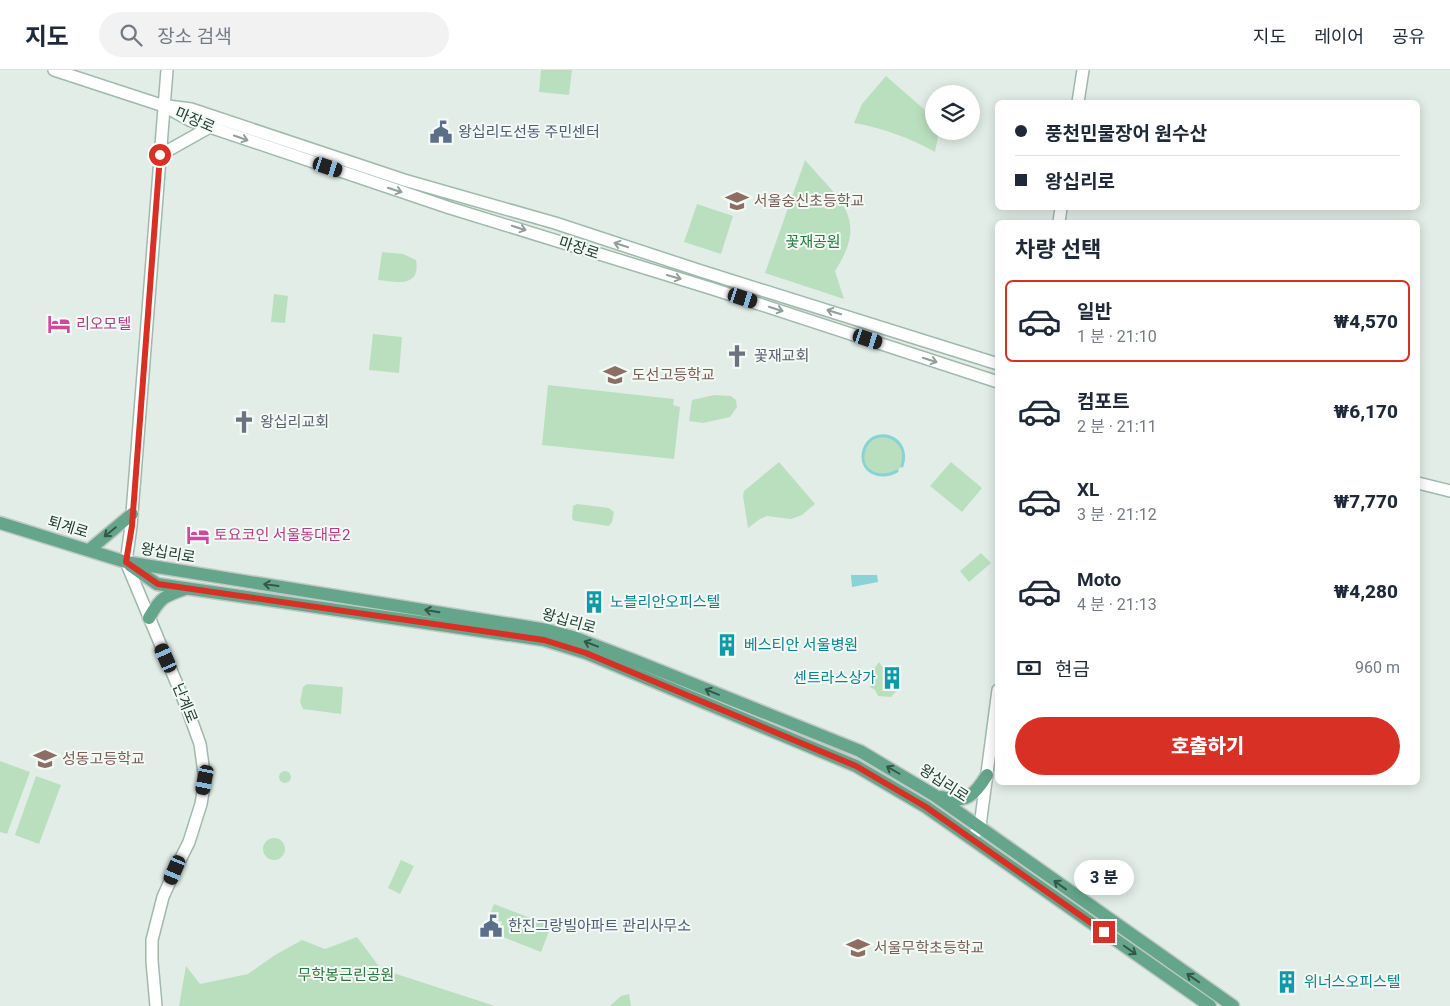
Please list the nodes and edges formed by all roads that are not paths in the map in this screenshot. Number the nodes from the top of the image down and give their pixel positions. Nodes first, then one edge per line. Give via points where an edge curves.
1 (54, 70) edge
2 (167, 70) edge
3 (1083, 70) edge
4 (1078, 100) edge
5 (164, 106) junction
6 (210, 127) junction
7 (160, 155) junction
8 (995, 363) edge
9 (995, 381) edge
10 (1420, 484) edge
11 (1450, 491) edge
12 (132, 514) junction
13 (0, 523) edge
14 (88, 550) junction
15 (126, 562) junction
16 (185, 589) junction
17 (149, 618) junction
18 (734, 700) junction
19 (729, 713) junction
20 (995, 713) edge
21 (987, 775) junction
22 (910, 780) junction
23 (902, 793) junction
24 (934, 795) junction
25 (980, 826) junction
26 (972, 838) junction
27 (156, 1006) edge
28 (1210, 1006) edge
29 (1233, 1006) edge

1 - 5 main road, 마장로
2 - 5 main road, 난계로
3 - 4 main road
5 - 6 main road, 마장로
5 - 7 main road, 난계로
8 -> 5 main road, 마장로 via 555,223 404,180 191,109
6 - 7 main road
6 -> 9 main road, 마장로 via 450,208
7 - 12 main road, 난계로
10 - 11 main road
12 -> 14 main road
12 - 15 main road, 난계로
13 - 14 main road, 퇴계로
14 - 15 main road, 퇴계로
15 - 16 main road, 왕십리로 via 158,584
15 - 17 main road, 난계로
18 -> 15 main road, 왕십리로 via 576,638 547,630
16 - 17 main road via 157,604
16 - 19 main road, 왕십리로 via 544,640 586,653
17 - 27 main road, 난계로 via 200,744 205,780 189,842 163,897 152,940
18 - 19 main road
22 -> 18 main road, 왕십리로 via 860,751
19 - 23 main road, 왕십리로 via 856,766
20 - 21 main road
21 - 24 main road via 978,789 960,801
21 - 25 main road
22 - 23 main road
22 - 24 main road, 왕십리로
23 - 26 main road, 왕십리로
24 - 25 main road, 왕십리로
25 - 26 main road
29 -> 25 main road, 왕십리로
26 -> 28 main road, 왕십리로

